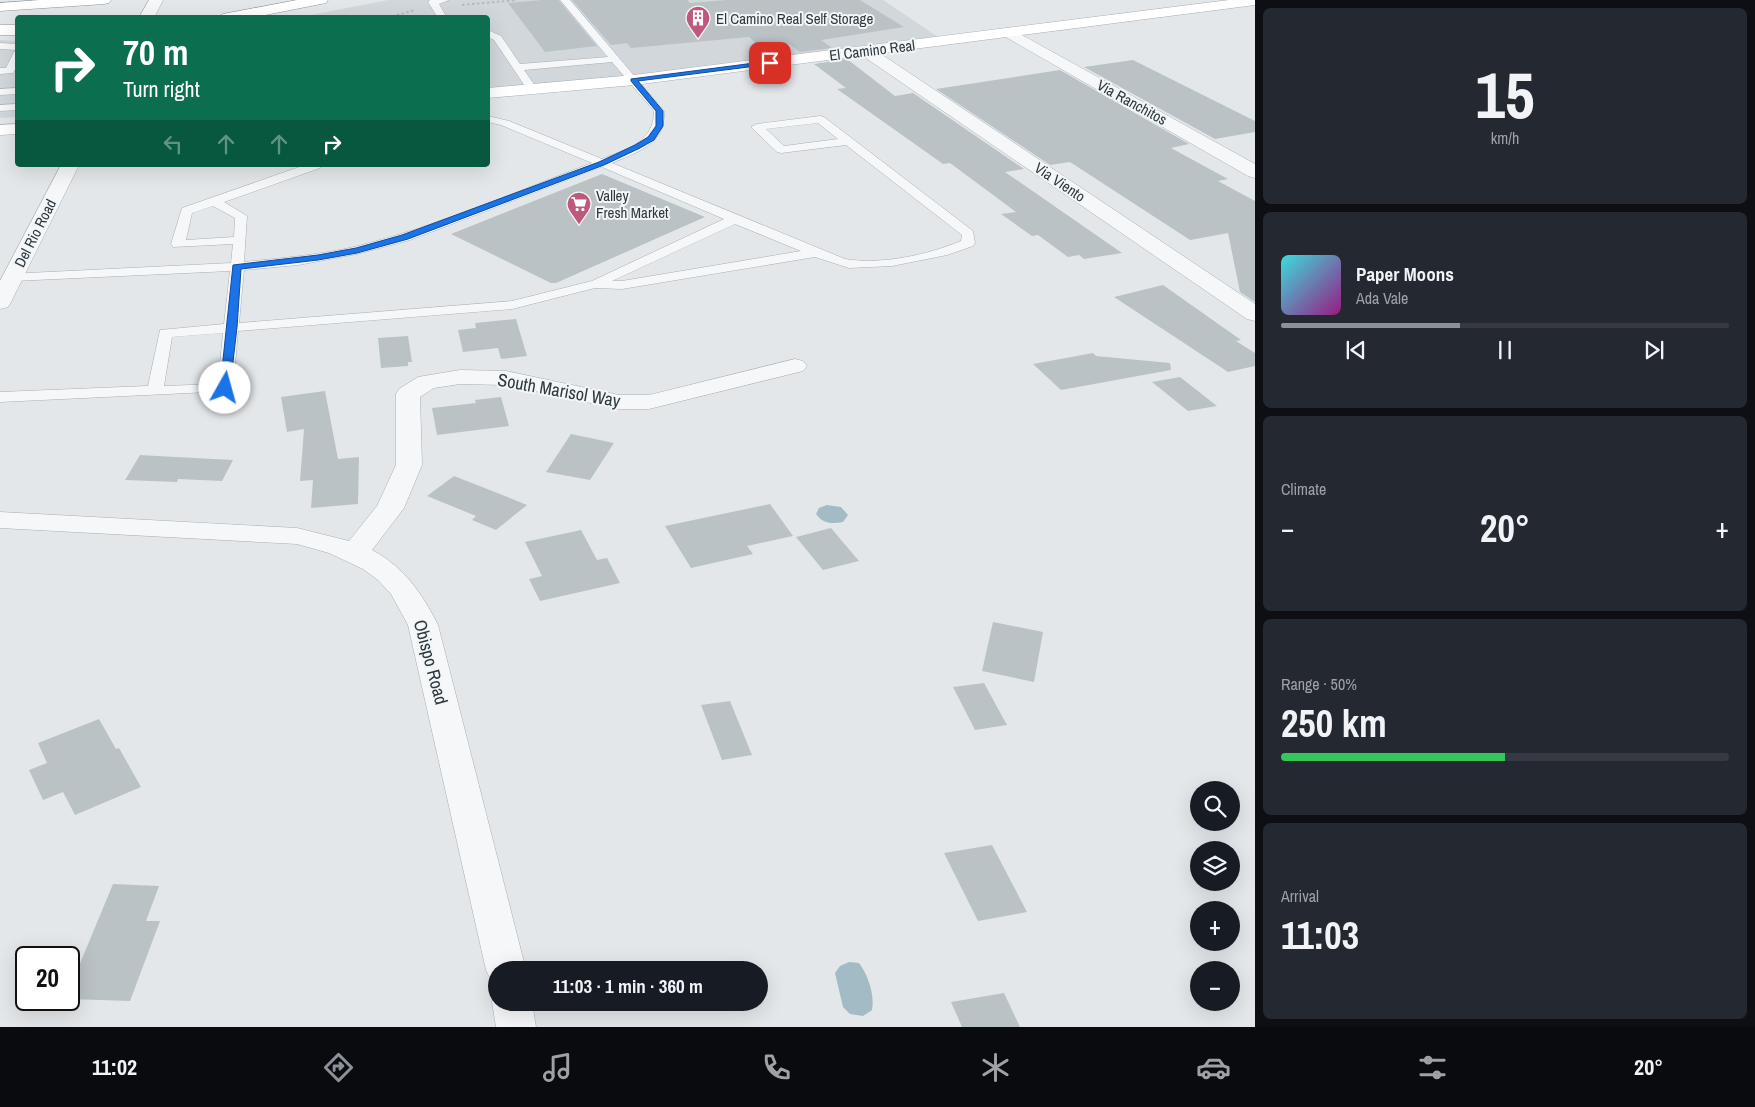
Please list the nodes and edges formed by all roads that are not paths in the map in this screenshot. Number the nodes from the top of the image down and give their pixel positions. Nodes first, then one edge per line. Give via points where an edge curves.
1 (104, 0) edge
2 (321, 0) edge
3 (444, 0) edge
4 (565, 0) edge
5 (1255, 1) edge
6 (0, 7) edge
7 (239, 15) edge
8 (441, 15) edge
9 (0, 30) edge
10 (15, 30) edge
11 (1009, 33) junction
12 (490, 34) edge
13 (0, 46) edge
14 (15, 47) edge
15 (866, 51) junction
16 (615, 59) junction
17 (15, 60) edge
18 (518, 67) junction
19 (0, 72) edge
20 (634, 80) junction
21 (533, 90) junction
22 (15, 91) edge
23 (0, 92) edge
24 (490, 93) edge
25 (15, 99) edge
26 (0, 100) edge
27 (0, 108) edge
28 (14, 117) edge
29 (490, 119) edge
30 (0, 130) edge
31 (848, 141) junction
32 (602, 163) junction
33 (69, 167) edge
34 (310, 167) edge
35 (1255, 172) edge
36 (214, 201) junction
37 (735, 219) junction
38 (240, 240) junction
39 (816, 253) junction
40 (236, 266) junction
41 (13, 277) junction
42 (595, 284) junction
43 (0, 302) edge
44 (1255, 314) edge
45 (233, 327) junction
46 (795, 366) dead end
47 (155, 391) junction
48 (0, 397) edge
49 (0, 520) edge
50 (355, 553) junction
51 (504, 961) edge
52 (513, 1011) edge
53 (516, 1027) edge

1 - 6 main road
2 - 7 main road
3 - 8 lane via 433,2
4 - 16 lane
5 - 11 main road, El Camino Real
9 - 10 main road
11 - 15 main road, El Camino Real
11 - 35 street, Via Ranchitos
12 - 18 lane via 498,38
13 - 14 lane
15 - 20 main road, El Camino Real
15 - 44 street, Via Viento
16 - 18 lane
16 - 20 lane
17 - 19 lane via 9,71
18 - 21 lane
20 - 21 main road, El Camino Real
20 - 32 lane via 659,111 659,126 651,138 638,147
21 - 24 main road, El Camino Real
22 - 23 lane
25 - 26 lane
27 - 28 lane
28 - 30 main road
29 - 32 lane
31 - 31 lane via 820,119 757,127 781,150
31 - 39 lane via 968,234 968,244 954,250 872,264 847,264
32 - 37 lane
32 - 40 lane via 405,237 318,257
33 - 41 street, Del Rio Road
34 - 36 lane
36 - 38 lane via 241,216
36 - 38 lane via 186,211 178,244
37 - 39 lane
37 - 42 lane
38 - 40 lane
39 - 42 lane via 622,285
40 - 41 lane
40 - 45 lane
41 - 43 street, Del Rio Road
42 - 45 lane via 512,305
45 - 47 lane via 165,333
45 - 47 lane via 225,388
46 - 50 street, South Marisol Way via 649,402 619,402 506,378 460,377 427,382 408,394 409,465 390,508
47 - 48 lane
49 - 50 street, Obispo Road via 297,536
50 - 51 street, Obispo Road via 398,582 414,604 423,625
52 - 53 street

